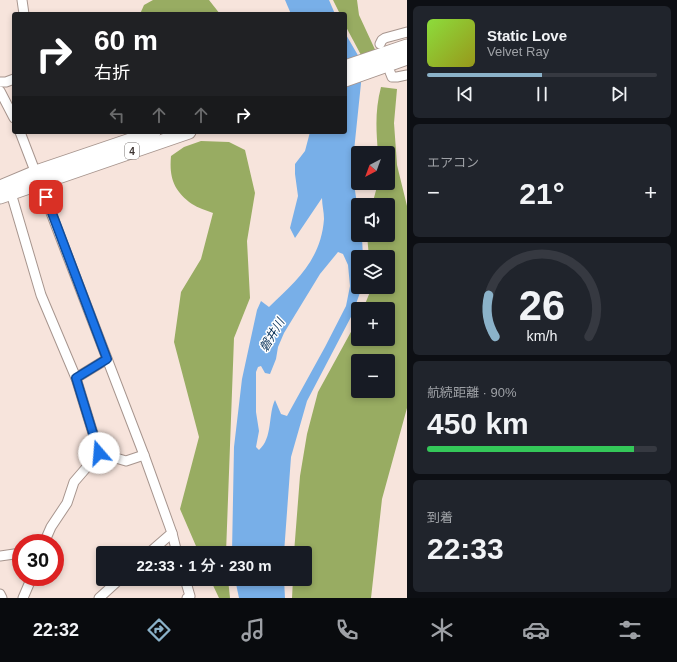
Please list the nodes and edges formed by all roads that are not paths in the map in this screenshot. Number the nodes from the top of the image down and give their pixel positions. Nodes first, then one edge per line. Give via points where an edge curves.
1 (22, 0) edge
2 (24, 12) edge
3 (407, 32) edge
4 (407, 46) edge
5 (407, 58) edge
6 (383, 60) junction
7 (347, 67) edge
8 (407, 75) edge
9 (347, 79) edge
10 (12, 80) edge
11 (0, 82) edge
12 (0, 91) edge
13 (12, 114) edge
14 (21, 134) edge
15 (149, 134) edge
16 (183, 134) edge
17 (74, 165) junction
18 (38, 177) junction
19 (4, 192) edge
20 (107, 359) junction
21 (76, 378) junction
22 (99, 453) junction
23 (144, 455) junction
24 (172, 533) junction
25 (48, 534) edge
26 (157, 546) edge
27 (176, 546) edge
28 (12, 555) edge
29 (0, 556) edge
30 (28, 586) edge
31 (112, 586) edge
32 (187, 586) edge
33 (0, 594) edge
34 (189, 597) edge
35 (2, 598) edge
36 (23, 598) edge
37 (99, 598) edge

1 - 2 street
3 - 6 street via 382,40
4 - 6 highway
5 - 6 highway
6 - 7 highway
6 - 8 street via 392,77
6 - 9 highway
10 - 11 street
12 - 13 street
14 - 18 street
15 - 17 highway, 4
16 - 17 highway, 4
17 - 18 highway, 4
18 - 19 highway, 4
18 - 20 street
19 - 21 street via 41,295
20 - 21 street
20 - 23 street
21 - 22 street
22 - 23 street via 126,461
22 - 25 street via 74,482 67,503
23 - 24 street
24 - 26 street
24 - 27 street
28 - 29 street
30 - 36 street
31 - 37 street
32 - 34 street
33 - 35 street

